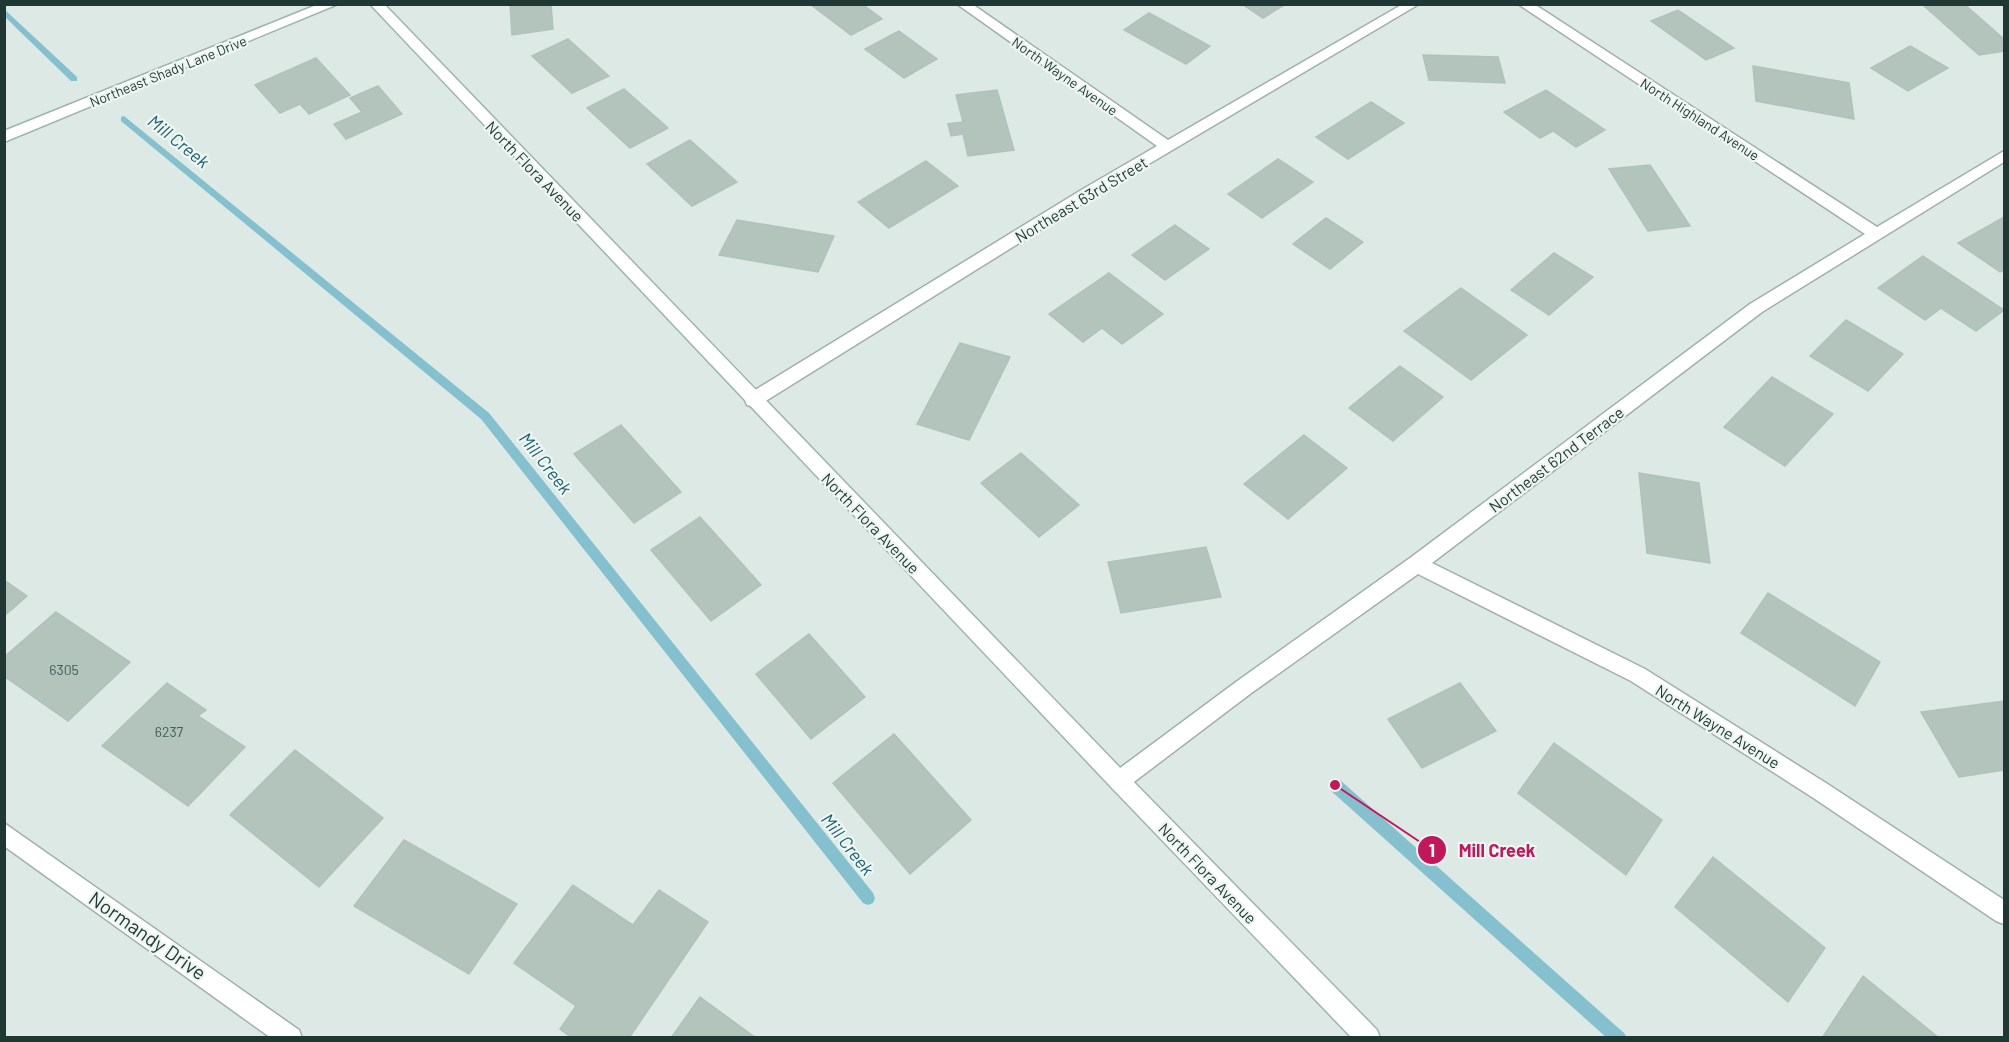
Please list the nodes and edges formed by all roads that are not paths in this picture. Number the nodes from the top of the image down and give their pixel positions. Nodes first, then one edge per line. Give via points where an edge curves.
1 (332, 4) edge
2 (376, 4) edge
3 (963, 4) edge
4 (1413, 4) edge
5 (1524, 4) edge
6 (4, 136) edge
7 (1168, 147) junction
8 (2004, 156) edge
9 (1876, 234) junction
10 (753, 400) junction
11 (1418, 564) junction
12 (1119, 781) junction
13 (4, 833) edge
14 (2004, 913) edge
15 (291, 1038) edge
16 (1369, 1038) edge

1 - 6 street, Northeast Shady Lane Drive
2 - 10 street, North Flora Avenue
3 - 7 street, North Wayne Avenue
4 - 7 street, Northeast 63rd Street
5 - 9 street, North Highland Avenue
7 - 10 street, Northeast 63rd Street
8 - 9 street, Northeast 62nd Terrace
9 - 11 street, Northeast 62nd Terrace via 1756,308
10 - 12 street, North Flora Avenue
11 - 12 street, Northeast 62nd Terrace
11 - 14 street, North Wayne Avenue via 1638,675
12 - 16 street, North Flora Avenue
13 - 15 street, Normandy Drive

